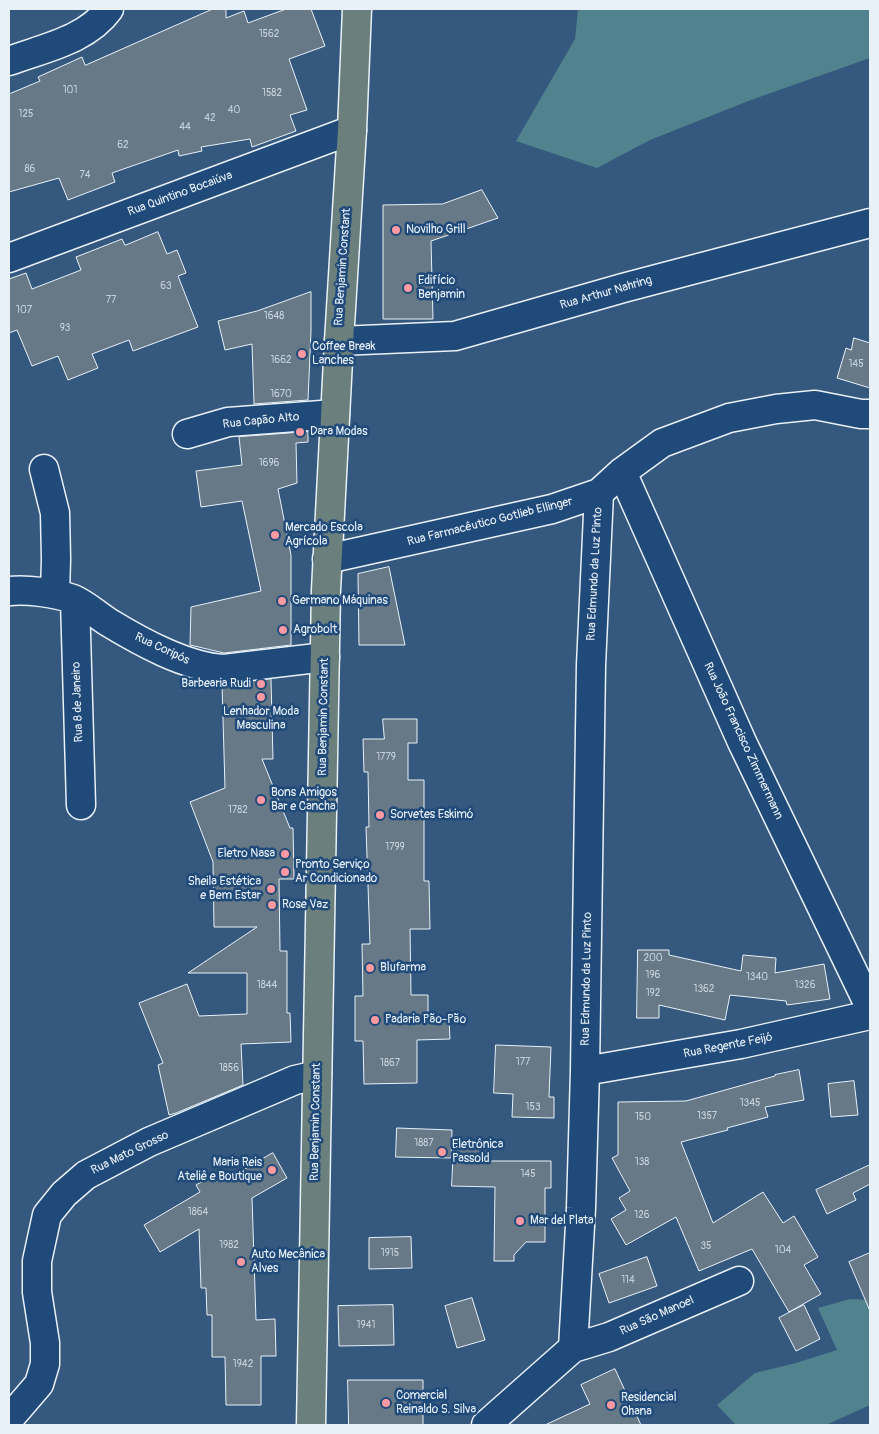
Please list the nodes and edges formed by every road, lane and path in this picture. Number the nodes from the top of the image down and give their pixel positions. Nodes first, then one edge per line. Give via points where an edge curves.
1 (109, 9) edge
2 (357, 9) edge
3 (9, 61) edge
4 (352, 130) junction
5 (870, 223) edge
6 (9, 258) edge
7 (339, 341) junction
8 (335, 414) junction
9 (867, 421) edge
10 (188, 434) dead end
11 (44, 469) dead end
12 (622, 472) junction
13 (599, 493) junction
14 (328, 559) junction
15 (9, 591) edge
16 (65, 597) junction
17 (325, 657) junction
18 (81, 805) dead end
19 (870, 1007) edge
20 (870, 1015) edge
21 (585, 1071) junction
22 (317, 1075) junction
23 (739, 1281) dead end
24 (572, 1348) junction
25 (9, 1419) edge
26 (311, 1425) edge
27 (486, 1425) edge

1 - 3 street via 101,20 73,38
2 - 4 main road, Rua Benjamin Constant
4 - 6 street, Rua Quintino Bocaiúva
4 - 7 main road, Rua Benjamin Constant
5 - 7 street, Rua Arthur Nahring via 455,336
7 - 8 main road, Rua Benjamin Constant
8 - 10 street, Rua Capão Alto via 228,422
8 - 14 main road, Rua Benjamin Constant
9 - 12 street, Rua Farmacêutico Gotlieb Ellinger via 815,405 730,418 662,443
11 - 16 street, Rua 8 de Janeiro via 55,513 56,559
12 - 13 street, Rua Farmacêutico Gotlieb Ellinger
12 - 19 street, Rua João Francisco Zimmermann via 742,742
13 - 14 street, Rua Farmacêutico Gotlieb Ellinger via 552,509
13 - 21 street, Rua Edmundo da Luz Pinto via 591,665
14 - 17 main road, Rua Benjamin Constant
15 - 16 street, Rua Coripós
16 - 17 street, Rua Coripós via 152,646 209,668
16 - 18 street, Rua 8 de Janeiro
17 - 22 main road, Rua Benjamin Constant
20 - 21 street, Rua Regente Feijó via 741,1044
21 - 24 street, Rua Edmundo da Luz Pinto
22 - 25 street, Rua Mato Grosso via 295,1080 149,1142 86,1175 64,1194 47,1215 37,1261 45,1364 39,1384
22 - 26 main road, Rua Benjamin Constant
23 - 24 street, Rua São Manoel via 608,1337
24 - 27 street

